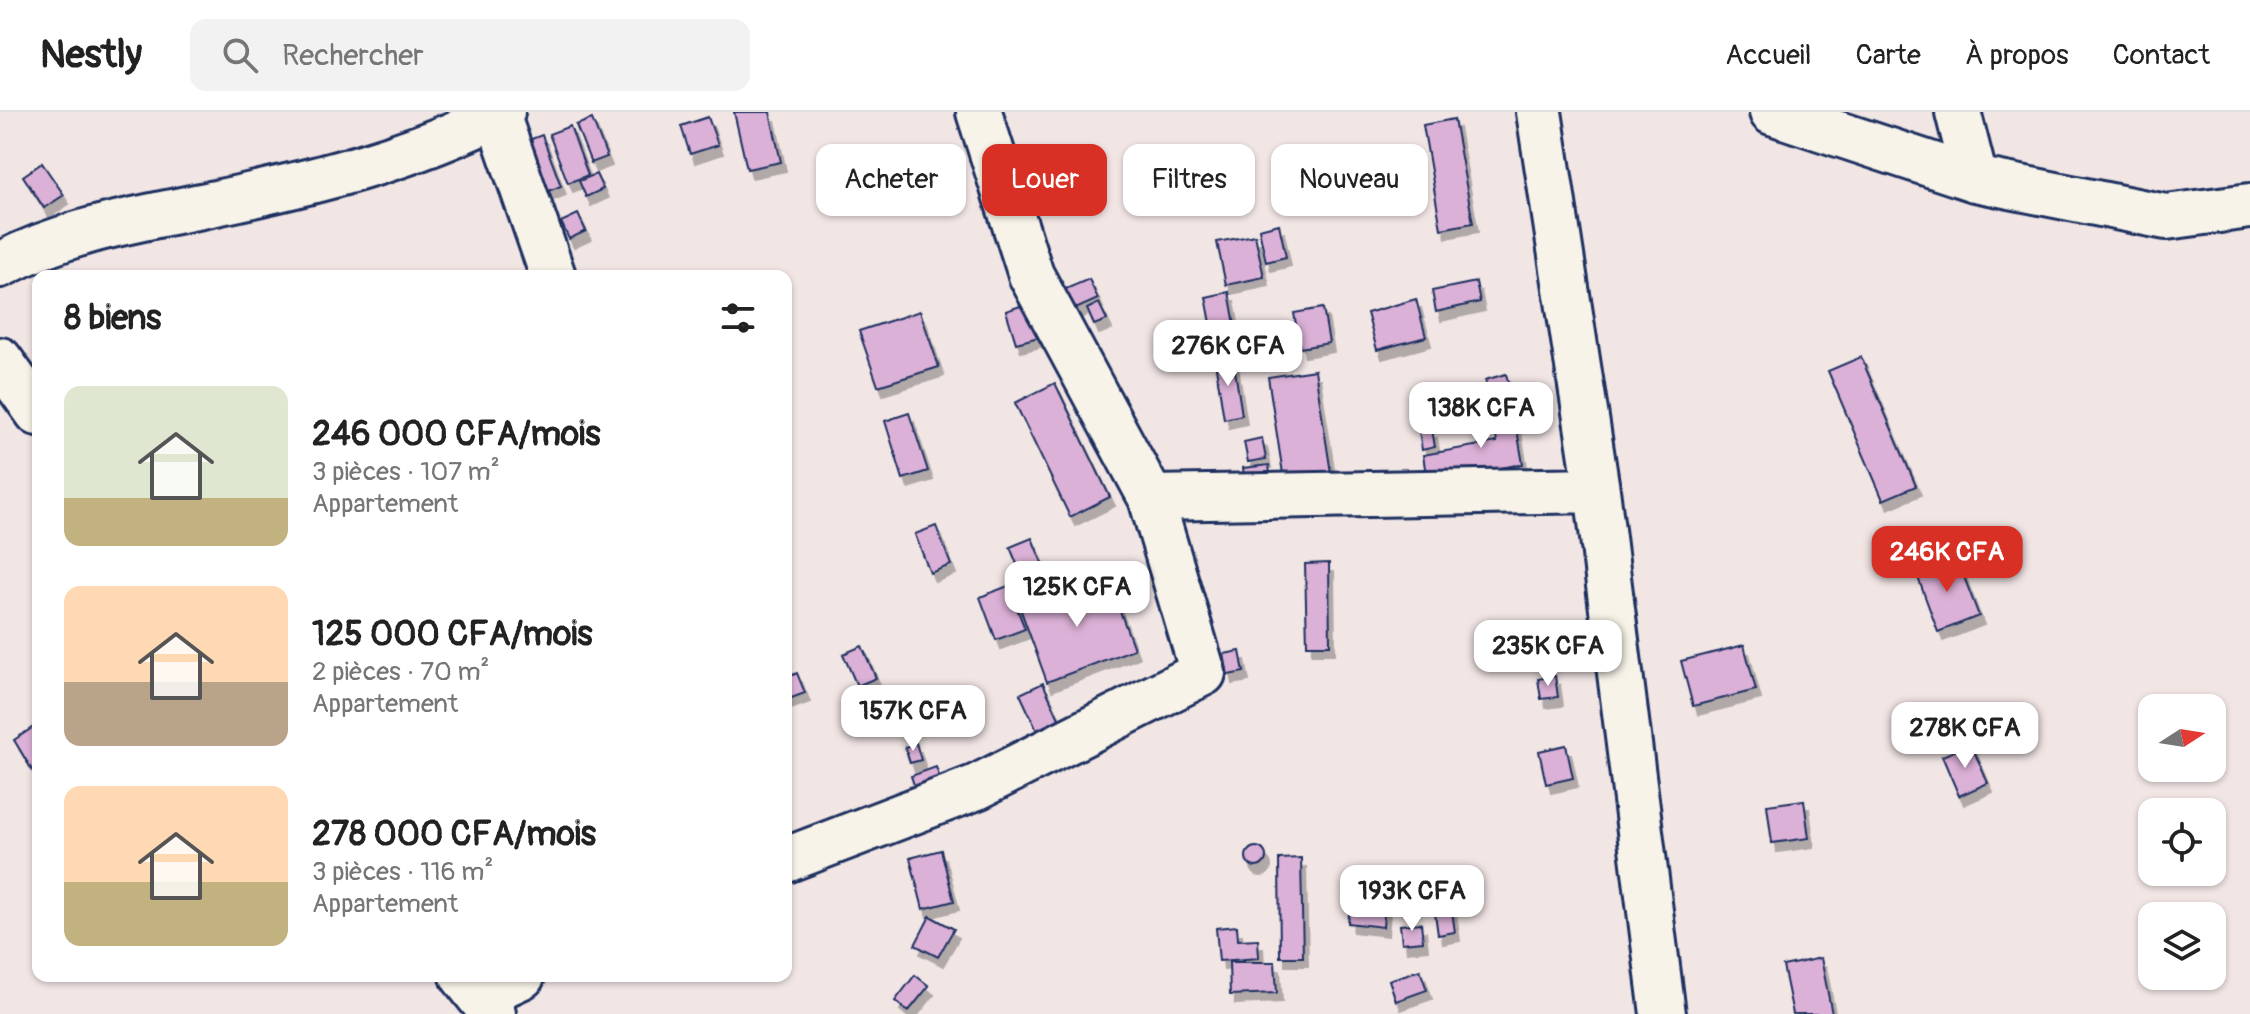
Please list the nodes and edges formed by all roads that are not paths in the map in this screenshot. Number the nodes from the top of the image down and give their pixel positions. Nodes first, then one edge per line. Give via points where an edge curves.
1 (979, 112) edge
2 (1539, 112) edge
3 (1772, 112) edge
4 (1958, 112) edge
5 (500, 113) edge
6 (1975, 179) junction
7 (2250, 206) edge
8 (0, 265) edge
9 (551, 270) edge
10 (0, 360) edge
11 (32, 405) edge
12 (1597, 490) junction
13 (1151, 498) junction
14 (792, 858) edge
15 (508, 982) edge
16 (478, 995) edge
17 (1663, 1014) edge

1 - 13 street via 1031,275
2 - 12 street
3 - 6 street
4 - 6 street
5 - 8 street via 408,154 264,193 70,234
5 - 9 street
6 - 7 street via 2166,217
10 - 11 street
12 - 13 street
12 - 17 street
13 - 14 street via 1203,673 977,787
15 - 16 street

